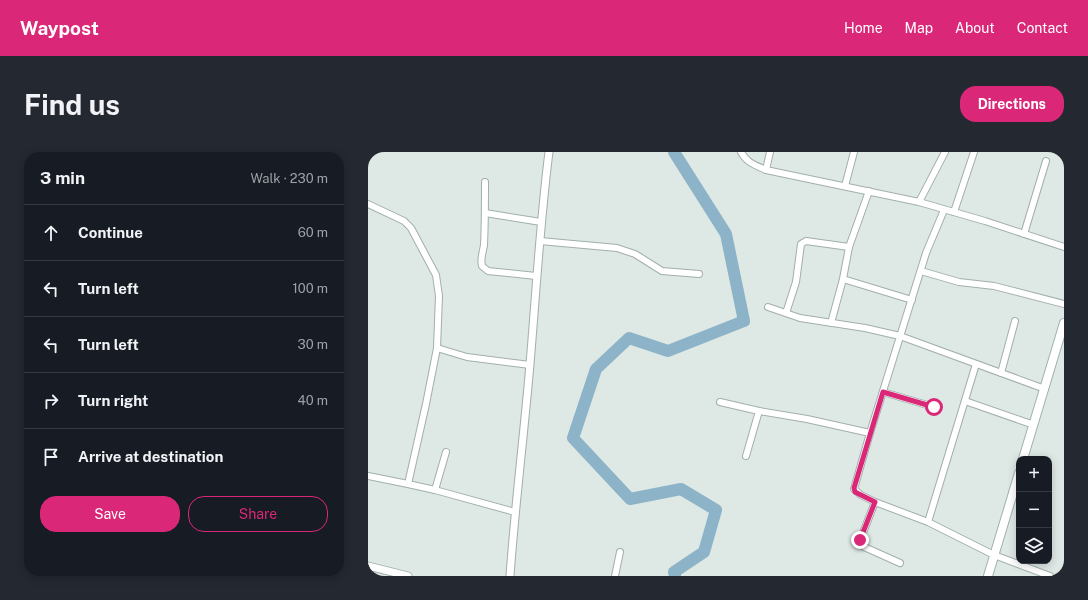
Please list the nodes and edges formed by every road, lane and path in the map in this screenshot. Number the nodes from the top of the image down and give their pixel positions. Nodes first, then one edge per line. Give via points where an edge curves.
1 (549, 152) edge
2 (741, 152) edge
3 (770, 152) edge
4 (854, 152) edge
5 (945, 152) edge
6 (974, 152) edge
7 (1046, 161) dead end
8 (766, 170) junction
9 (485, 182) dead end
10 (845, 186) junction
11 (869, 191) junction
12 (919, 202) junction
13 (368, 204) edge
14 (944, 210) junction
15 (954, 212) junction
16 (485, 213) junction
17 (541, 222) junction
18 (1024, 234) junction
19 (540, 241) junction
20 (1064, 247) edge
21 (849, 248) junction
22 (921, 271) junction
23 (699, 274) dead end
24 (536, 276) junction
25 (843, 279) junction
26 (912, 300) junction
27 (1064, 304) edge
28 (768, 307) dead end
29 (786, 313) junction
30 (1015, 321) dead end
31 (831, 323) junction
32 (1064, 323) edge
33 (900, 336) junction
34 (437, 348) junction
35 (976, 364) junction
36 (530, 365) junction
37 (1001, 373) junction
38 (1045, 389) junction
39 (883, 392) junction
40 (965, 401) junction
41 (720, 402) dead end
42 (934, 407) dead end
43 (759, 411) junction
44 (1034, 425) junction
45 (870, 433) junction
46 (446, 452) dead end
47 (746, 456) dead end
48 (1024, 456) edge
49 (368, 476) edge
50 (1016, 483) edge
51 (408, 484) junction
52 (435, 490) junction
53 (875, 502) junction
54 (515, 512) junction
55 (928, 522) junction
56 (620, 552) dead end
57 (994, 555) junction
58 (900, 563) dead end
59 (368, 566) edge
60 (408, 576) edge
61 (510, 576) edge
62 (615, 576) edge
63 (988, 576) edge
64 (1050, 576) edge

1 - 17 street
2 - 8 street via 750,163
3 - 8 street
4 - 10 street
5 - 12 street
6 - 15 street
7 - 18 street
8 - 10 street
9 - 16 street
10 - 11 street
11 - 12 street
11 - 21 street
12 - 14 street
13 - 34 street via 400,219 411,228 436,276 439,296
14 - 15 street
14 - 22 street
15 - 18 street
16 - 17 street
16 - 24 street via 482,266 488,270
17 - 19 street
18 - 20 street
19 - 23 street via 617,248 635,254 662,271
19 - 24 street
21 - 25 street
21 - 29 street via 802,242 796,282
22 - 26 street
22 - 27 street via 959,282 994,286
24 - 36 street
25 - 26 street
25 - 31 street
26 - 33 street
28 - 29 street
29 - 31 street
30 - 37 street
31 - 33 street
32 - 38 main road
33 - 35 street
33 - 39 street
34 - 36 street via 467,357
34 - 51 street
35 - 37 street
35 - 40 street
36 - 54 street
37 - 38 street
38 - 44 main road
39 - 42 street
39 - 45 street
40 - 44 street
40 - 55 street
41 - 43 street
43 - 45 street
43 - 47 street
44 - 48 main road
45 - 53 street via 854,489
46 - 52 street
49 - 51 street
50 - 57 main road
51 - 52 street
52 - 54 street
53 - 55 street
53 - 58 street via 859,543
54 - 61 street
55 - 57 street
56 - 62 street
57 - 63 main road
57 - 64 street
59 - 60 street

